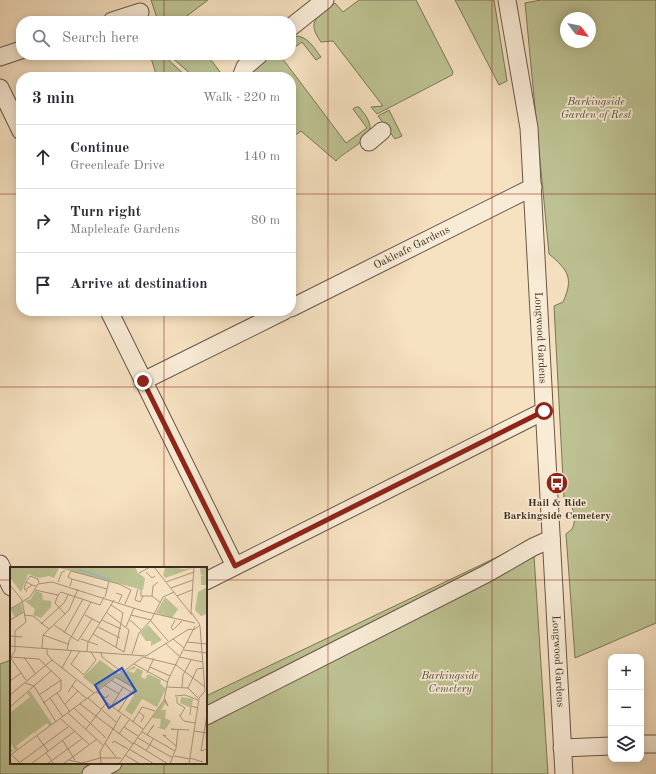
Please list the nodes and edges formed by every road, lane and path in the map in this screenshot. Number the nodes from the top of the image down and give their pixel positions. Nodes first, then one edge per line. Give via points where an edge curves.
1 (325, 0) edge
2 (508, 0) edge
3 (140, 11) edge
4 (126, 16) edge
5 (296, 23) edge
6 (16, 52) edge
7 (0, 57) edge
8 (253, 60) edge
9 (243, 72) edge
10 (0, 88) edge
11 (16, 121) edge
12 (533, 187) junction
13 (296, 306) edge
14 (111, 316) edge
15 (274, 316) edge
16 (143, 381) junction
17 (544, 411) junction
18 (551, 539) junction
19 (0, 564) edge
20 (235, 566) junction
21 (207, 580) edge
22 (10, 585) edge
23 (207, 715) edge
24 (644, 744) edge
25 (656, 744) edge
26 (608, 746) edge
27 (562, 748) junction
28 (110, 764) edge
29 (91, 774) edge
30 (564, 774) edge

1 - 5 street
2 - 12 street, Longwood Gardens via 529,128
3 - 4 street
6 - 7 street
8 - 9 street
10 - 11 street
12 - 13 street, Oakleafe Gardens
12 - 17 street, Longwood Gardens
14 - 16 street
15 - 16 street
16 - 20 street
17 - 18 street, Longwood Gardens
17 - 20 street
18 - 23 street
18 - 27 street, Longwood Gardens
19 - 22 street
20 - 21 street
24 - 25 street
26 - 27 street
27 - 30 street, Longwood Gardens
28 - 29 street

